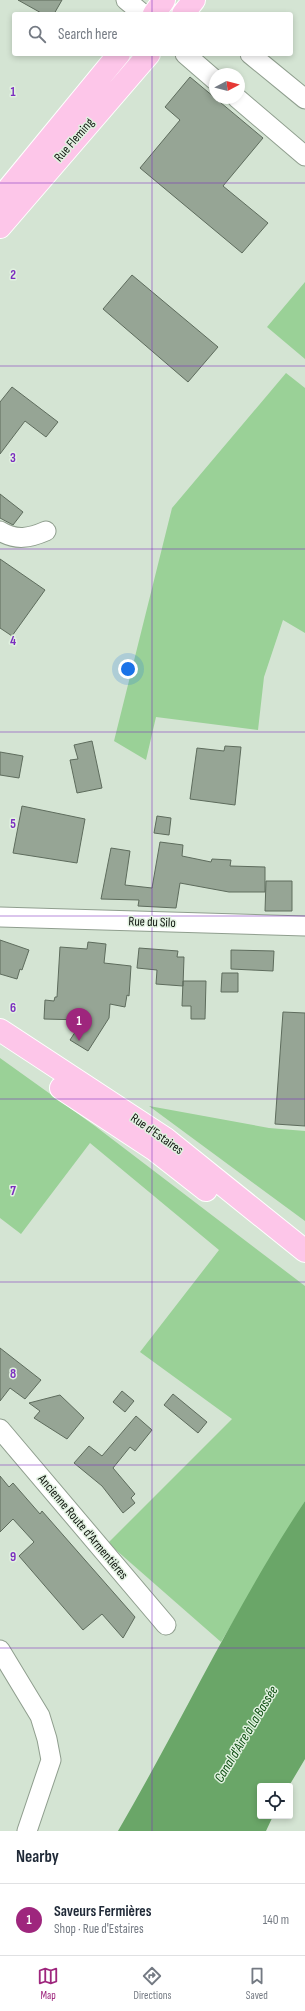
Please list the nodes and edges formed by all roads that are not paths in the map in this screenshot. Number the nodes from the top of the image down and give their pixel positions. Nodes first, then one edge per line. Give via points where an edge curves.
1 (126, 0) edge
2 (164, 0) edge
3 (141, 12) edge
4 (155, 12) edge
5 (117, 56) edge
6 (147, 56) edge
7 (187, 56) edge
8 (252, 56) edge
9 (209, 75) edge
10 (305, 99) edge
11 (243, 104) edge
12 (305, 156) edge
13 (0, 199) edge
14 (0, 227) edge
15 (0, 531) edge
16 (46, 531) dead end
17 (0, 917) edge
18 (305, 926) edge
19 (0, 1030) edge
20 (0, 1048) edge
21 (305, 1251) edge
22 (305, 1267) edge
23 (0, 1429) edge
24 (166, 1625) dead end
25 (0, 1650) edge
26 (27, 1831) edge

1 - 3 street
2 - 4 main road
5 - 13 main road, Rue Fleming
6 - 14 main road, Rue Fleming
7 - 9 street
8 - 10 street
11 - 12 street
15 - 16 street via 7,535 29,538
17 - 18 street, Rue du Silo
19 - 21 main road, Rue d'Estaires via 166,1139
20 - 22 main road via 154,1150
23 - 24 street, Ancienne Route d'Armentières
25 - 26 street via 40,1716 51,1760

